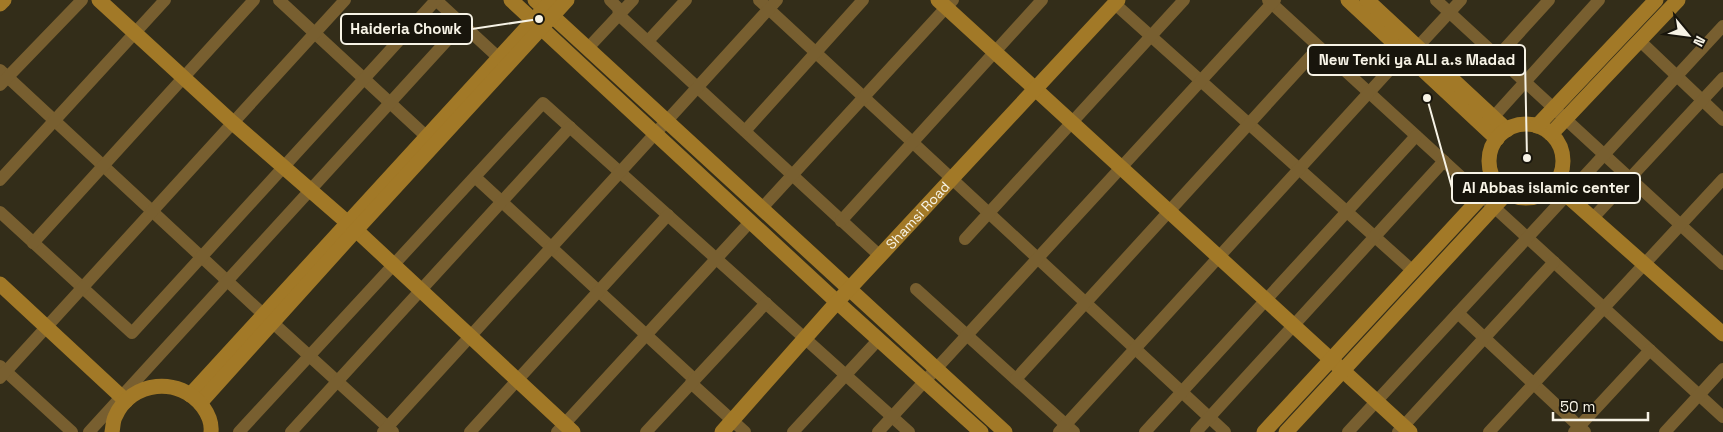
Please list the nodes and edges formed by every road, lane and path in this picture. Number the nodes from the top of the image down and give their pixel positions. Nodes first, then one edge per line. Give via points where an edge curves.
1 (4, 0) edge
2 (82, 0) edge
3 (99, 0) edge
4 (165, 0) edge
5 (254, 0) edge
6 (279, 0) edge
7 (345, 0) edge
8 (436, 0) edge
9 (511, 0) edge
10 (567, 0) edge
11 (610, 0) edge
12 (633, 0) edge
13 (686, 0) edge
14 (759, 0) edge
15 (863, 0) edge
16 (1042, 0) edge
17 (1184, 0) edge
18 (1348, 0) edge
19 (1367, 0) edge
20 (1436, 0) edge
21 (1461, 0) edge
22 (1549, 0) edge
23 (1656, 0) edge
24 (1678, 0) edge
25 (1272, 1) edge
26 (1595, 1) edge
27 (946, 2) edge
28 (1116, 2) edge
29 (0, 4) edge
30 (773, 4) edge
31 (546, 6) edge
32 (1450, 12) junction
33 (620, 15) junction
34 (462, 24) junction
35 (537, 24) junction
36 (1723, 26) edge
37 (135, 32) junction
38 (315, 33) junction
39 (1151, 36) junction
40 (1639, 40) junction
41 (648, 41) junction
42 (1319, 47) junction
43 (588, 48) junction
44 (995, 52) junction
45 (1411, 52) junction
46 (816, 53) junction
47 (1498, 56) junction
48 (499, 58) junction
49 (1676, 76) junction
50 (3, 77) edge
51 (185, 77) junction
52 (364, 78) junction
53 (1723, 78) edge
54 (1201, 80) junction
55 (1525, 82) junction
56 (698, 87) junction
57 (1036, 90) junction
58 (1369, 93) junction
59 (864, 97) junction
60 (1703, 100) junction
61 (390, 102) junction
62 (1554, 108) junction
63 (1565, 119) junction
64 (54, 120) junction
65 (1723, 120) edge
66 (667, 121) junction
67 (1489, 122) junction
68 (233, 123) junction
69 (1071, 123) junction
70 (1249, 124) junction
71 (1537, 126) junction
72 (570, 127) junction
73 (745, 131) junction
74 (656, 134) junction
75 (1502, 134) junction
76 (1551, 134) junction
77 (1416, 136) junction
78 (427, 137) junction
79 (912, 142) junction
80 (1604, 154) junction
81 (1444, 161) junction
82 (103, 166) junction
83 (284, 167) junction
84 (1121, 168) junction
85 (1299, 169) junction
86 (621, 172) junction
87 (792, 175) junction
88 (475, 177) junction
89 (1630, 178) junction
90 (952, 179) junction
91 (1723, 179) edge
92 (0, 180) edge
93 (1496, 182) junction
94 (310, 190) junction
95 (1561, 190) junction
96 (1506, 192) junction
97 (1482, 196) junction
98 (502, 202) junction
99 (1494, 207) junction
100 (762, 208) junction
101 (152, 211) junction
102 (0, 212) edge
103 (1169, 212) junction
104 (1346, 212) junction
105 (989, 213) junction
106 (668, 215) junction
107 (1593, 218) junction
108 (841, 221) junction
109 (750, 222) junction
110 (1680, 225) junction
111 (352, 226) junction
112 (1375, 237) junction
113 (1527, 237) junction
114 (965, 239) dead end
115 (32, 243) junction
116 (552, 248) junction
117 (880, 256) junction
118 (201, 257) junction
119 (1218, 257) junction
120 (716, 258) junction
121 (1037, 258) junction
122 (1554, 262) junction
123 (1644, 264) junction
124 (1723, 264) edge
125 (393, 265) junction
126 (1413, 271) junction
127 (227, 281) junction
128 (0, 284) edge
129 (82, 288) junction
130 (849, 289) junction
131 (916, 289) dead end
132 (421, 290) junction
133 (598, 291) junction
134 (1266, 300) junction
135 (837, 302) junction
136 (766, 303) junction
137 (1086, 303) junction
138 (1604, 308) junction
139 (1458, 313) junction
140 (268, 318) junction
141 (1294, 326) junction
142 (47, 328) junction
143 (967, 334) junction
144 (1723, 334) edge
145 (646, 335) junction
146 (470, 337) junction
147 (1484, 338) junction
148 (805, 339) junction
149 (879, 339) junction
150 (1135, 348) junction
151 (1650, 350) junction
152 (310, 356) junction
153 (1331, 359) junction
154 (936, 368) junction
155 (1723, 369) edge
156 (1343, 370) junction
157 (2, 372) edge
158 (846, 375) junction
159 (1016, 379) junction
160 (517, 380) junction
161 (924, 380) junction
162 (338, 381) junction
163 (692, 381) junction
164 (1534, 384) junction
165 (1182, 392) junction
166 (1699, 395) junction
167 (123, 398) junction
168 (195, 399) junction
169 (1377, 401) junction
170 (892, 416) junction
171 (1209, 417) junction
172 (1723, 417) edge
173 (732, 420) junction
174 (565, 429) edge
175 (1066, 429) edge
176 (388, 430) edge
177 (1404, 430) edge
178 (1580, 430) edge
179 (72, 432) edge
180 (89, 432) edge
181 (112, 432) edge
182 (211, 432) edge
183 (239, 432) edge
184 (291, 432) edge
185 (470, 432) edge
186 (646, 432) edge
187 (722, 432) edge
188 (745, 432) edge
189 (793, 432) edge
190 (878, 432) edge
191 (908, 432) edge
192 (981, 432) edge
193 (1005, 432) edge
194 (1145, 432) edge
195 (1196, 432) edge
196 (1225, 432) edge
197 (1264, 432) edge
198 (1286, 432) edge
199 (1348, 432) edge
200 (1489, 432) edge
201 (1665, 432) edge

1 - 29 street
2 - 50 street
3 - 37 street
4 - 37 street
5 - 51 street
6 - 38 street
7 - 38 street
8 - 34 street
8 - 52 street
9 - 35 street
10 - 31 street
11 - 33 street
12 - 33 street
13 - 41 street
14 - 30 street
15 - 46 street
16 - 44 street
17 - 39 street
18 - 45 street
19 - 45 street
20 - 32 street
21 - 32 street
22 - 47 street
23 - 62 street
24 - 40 street
25 - 42 street
25 - 54 street
26 - 55 street
27 - 44 street
27 - 59 street
28 - 39 street
28 - 57 street, Shamsi Road
30 - 46 street
30 - 56 street
31 - 35 street
31 - 43 street
32 - 45 street
32 - 47 street
33 - 41 street
33 - 43 street
34 - 48 street
34 - 61 street
35 - 48 street
35 - 74 street
35 - 111 street
36 - 49 street
37 - 51 street
37 - 64 street
38 - 52 street
38 - 68 street
39 - 54 street
39 - 69 street
40 - 49 street
40 - 63 street
41 - 56 street
42 - 58 street
42 - 70 street
43 - 66 street
44 - 57 street
44 - 79 street
45 - 58 street
45 - 67 street
46 - 59 street
46 - 73 street
47 - 55 street
48 - 78 street
49 - 60 street
49 - 80 street
50 - 64 street
51 - 68 street
51 - 82 street
52 - 61 street
52 - 83 street
53 - 60 street
54 - 70 street
54 - 84 street
55 - 62 street
55 - 67 street
56 - 66 street
56 - 73 street
57 - 69 street
57 - 90 street, Shamsi Road
58 - 77 street
58 - 85 street
59 - 79 street
59 - 87 street
60 - 65 street
60 - 89 street
61 - 78 street
61 - 94 street
62 - 63 street
62 - 71 street
63 - 76 street
63 - 80 street
64 - 82 street
64 - 92 street
66 - 74 street
66 - 100 street
67 - 75 street
68 - 83 street
68 - 101 street
69 - 84 street
69 - 105 street
70 - 85 street
70 - 103 street
71 - 75 street via 1514,126
71 - 76 street
72 - 86 street
72 - 88 street via 543,103
72 - 98 street
73 - 87 street
74 - 86 street
74 - 109 street
75 - 93 street via 1490,151 1489,163
76 - 95 street via 1562,152
77 - 81 street
77 - 104 street
78 - 111 street
79 - 90 street
79 - 108 street
80 - 89 street
80 - 95 street
81 - 97 street
81 - 112 street
82 - 101 street
82 - 115 street
83 - 94 street
83 - 118 street
84 - 103 street
84 - 121 street
85 - 104 street
85 - 119 street
86 - 106 street
86 - 116 street
87 - 100 street
87 - 108 street
88 - 98 street
88 - 125 street
89 - 107 street
89 - 110 street
90 - 105 street
90 - 117 street, Shamsi Road
91 - 110 street
93 - 96 street
93 - 97 street
94 - 111 street
94 - 127 street
95 - 96 street via 1529,198
95 - 107 street
95 - 113 street
96 - 99 street
97 - 99 street
97 - 126 street
98 - 116 street
98 - 132 street
99 - 113 street
99 - 156 street
100 - 130 street
101 - 118 street
101 - 129 street
102 - 115 street
103 - 119 street
103 - 137 street
104 - 112 street
104 - 134 street
105 - 114 street
105 - 121 street
106 - 120 street
106 - 133 street
107 - 123 street
108 - 117 street
109 - 120 street
109 - 135 street
110 - 123 street
110 - 124 street
111 - 125 street
111 - 140 street
112 - 126 street
112 - 141 street
113 - 122 street
113 - 139 street
115 - 129 street
116 - 133 street
116 - 146 street
117 - 130 street, Shamsi Road
118 - 127 street
118 - 129 street via 132,333
119 - 134 street
119 - 150 street
120 - 136 street
120 - 145 street
121 - 137 street
121 - 143 street
122 - 138 street
122 - 147 street
123 - 138 street
123 - 144 street
125 - 132 street
125 - 152 street
126 - 153 street
127 - 140 street
127 - 167 street
128 - 142 street
129 - 142 street
130 - 135 street, Shamsi Road
130 - 154 street
131 - 143 street
132 - 146 street
132 - 162 street
133 - 145 street
133 - 160 street
134 - 141 street
134 - 165 street
135 - 148 street, Shamsi Road
135 - 149 street
136 - 148 street
136 - 163 street
137 - 150 street
137 - 159 street
138 - 151 street
138 - 164 street
139 - 147 street
139 - 169 street
140 - 152 street
140 - 168 street
141 - 153 street
141 - 171 street
142 - 157 street
142 - 167 street
143 - 154 street
143 - 159 street
145 - 163 street
145 - 174 street
146 - 160 street
146 - 176 street
147 - 164 street
147 - 177 street
148 - 158 street
148 - 173 street, Shamsi Road
149 - 158 street
149 - 161 street
150 - 165 street
150 - 175 street
151 - 166 street
151 - 178 street
152 - 162 street
152 - 183 street
153 - 156 street
153 - 197 street
154 - 161 street
154 - 193 street
155 - 166 street
156 - 169 street
156 - 198 street
157 - 179 street
158 - 170 street
158 - 189 street
159 - 175 street
160 - 174 street
160 - 185 street
161 - 170 street
161 - 192 street
162 - 176 street
162 - 184 street
163 - 173 street
163 - 186 street
164 - 178 street
164 - 200 street
165 - 171 street
165 - 194 street
166 - 172 street
166 - 201 street
167 - 168 street via 152,386 168,385 184,390
167 - 180 street
167 - 181 street
168 - 182 street via 206,412
169 - 177 street
169 - 199 street
170 - 190 street
170 - 191 street
171 - 195 street
171 - 196 street
173 - 187 street, Shamsi Road
173 - 188 street

